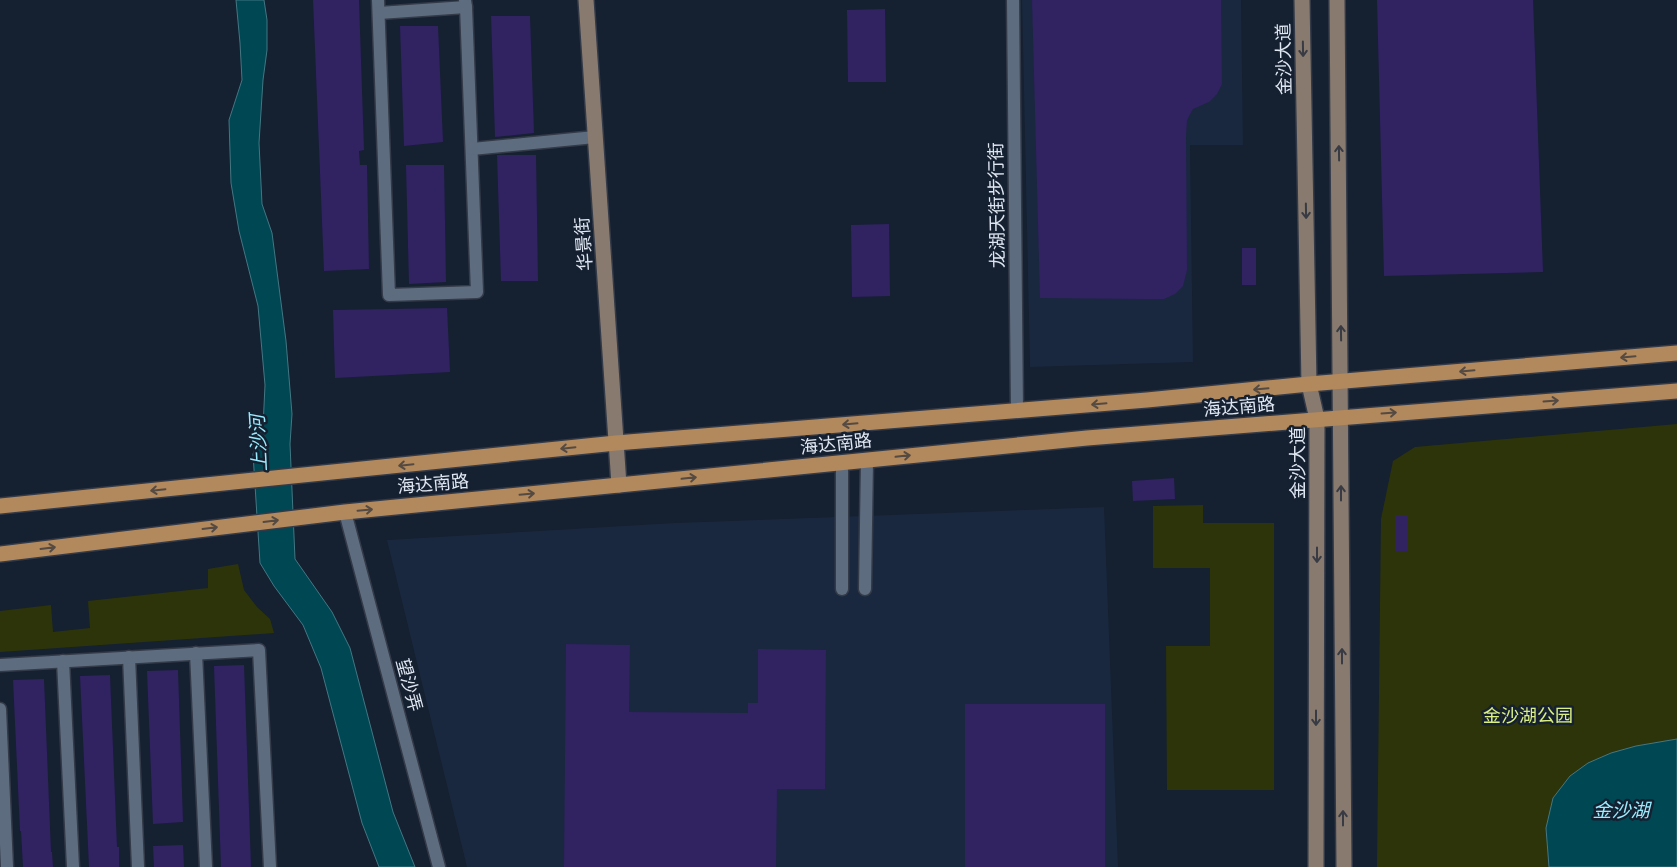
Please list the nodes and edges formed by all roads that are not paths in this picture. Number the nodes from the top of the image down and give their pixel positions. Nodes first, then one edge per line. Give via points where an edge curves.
1 (586, 0) edge
2 (1013, 0) edge
3 (1302, 0) edge
4 (1337, 0) edge
5 (465, 4) edge
6 (379, 6) edge
7 (595, 136) junction
8 (472, 149) junction
9 (1677, 352) edge
10 (1341, 381) junction
11 (1309, 384) junction
12 (1677, 391) edge
13 (1017, 410) junction
14 (1340, 417) junction
15 (1316, 419) junction
16 (616, 443) junction
17 (867, 460) junction
18 (842, 463) junction
19 (619, 486) junction
20 (0, 506) edge
21 (345, 512) junction
22 (0, 554) edge
23 (842, 589) dead end
24 (865, 589) dead end
25 (196, 653) junction
26 (130, 657) junction
27 (63, 662) junction
28 (0, 665) edge
29 (0, 709) edge
30 (7, 867) edge
31 (73, 867) edge
32 (138, 867) edge
33 (206, 867) edge
34 (270, 867) edge
35 (439, 867) edge
36 (1316, 867) edge
37 (1344, 867) edge

1 - 7 main road, 华景街
2 - 13 street, 龙湖天街步行街
3 -> 11 main road, 金沙大道
10 -> 4 main road
5 - 6 street
5 - 8 street
6 - 8 street via 389,295 477,292
7 - 8 street
7 - 16 main road, 华景街
9 -> 10 main road, 海达南路
10 - 11 main road, 海达南路
10 - 14 main road
11 -> 13 main road, 海达南路
11 - 15 main road, 金沙大道
14 -> 12 main road, 海达南路
13 -> 16 main road, 海达南路
14 - 15 main road, 海达南路
37 -> 14 main road
17 -> 15 main road, 海达南路
15 -> 36 main road, 金沙大道
16 - 19 main road, 华景街
16 -> 20 main road, 海达南路
17 - 18 main road, 海达南路
17 - 24 street
19 -> 18 main road, 海达南路
18 - 23 street
21 -> 19 main road, 海达南路
22 -> 21 main road, 海达南路
21 - 35 street, 望沙弄
25 - 26 street
25 - 33 street
25 - 34 street via 259,650
26 - 27 street
26 - 32 street
27 - 28 street
27 - 31 street
29 - 30 street

